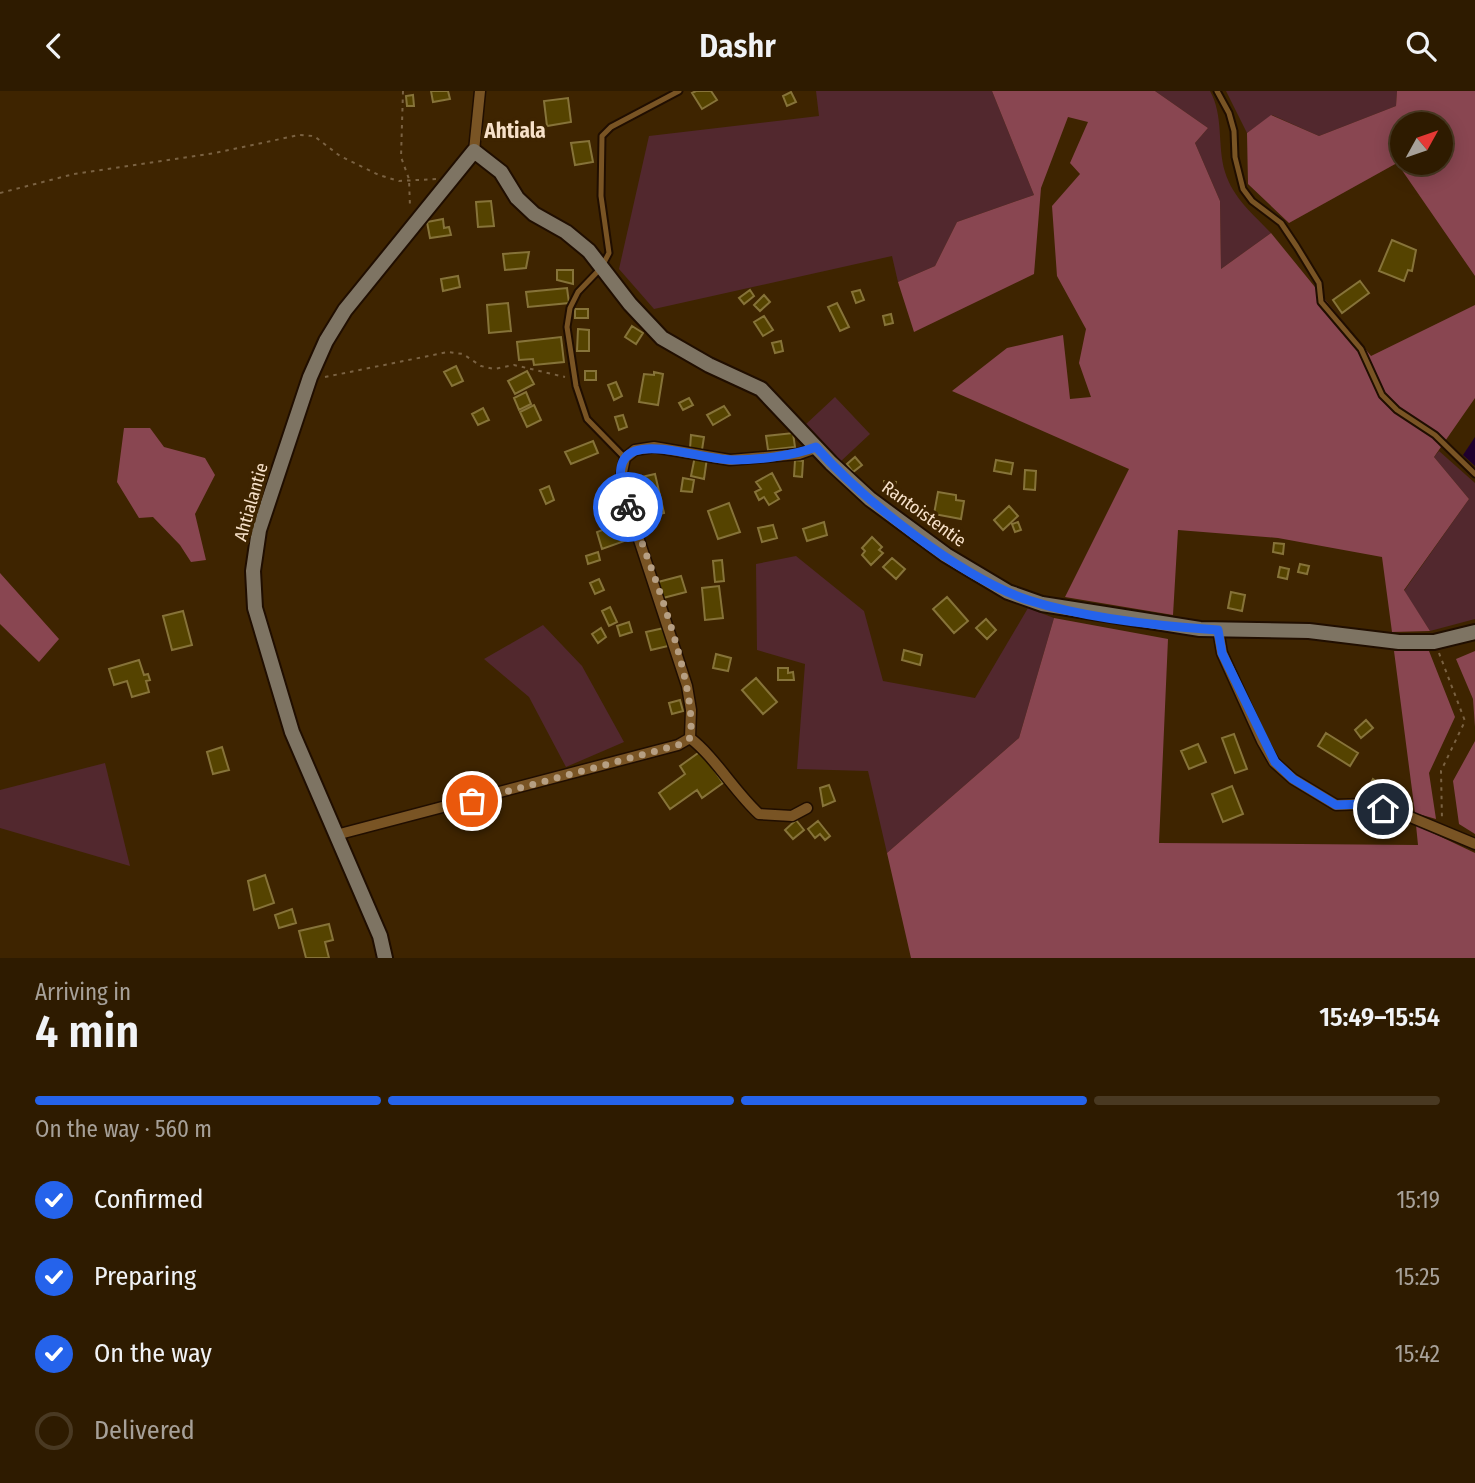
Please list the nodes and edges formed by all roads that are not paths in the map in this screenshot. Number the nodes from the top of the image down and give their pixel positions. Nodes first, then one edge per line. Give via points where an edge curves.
1 (480, 91) edge
2 (679, 91) edge
3 (1217, 91) edge
4 (474, 151) junction
5 (601, 268) junction
6 (816, 447) junction
7 (625, 458) junction
8 (1475, 474) edge
9 (1218, 630) junction
10 (1475, 632) edge
11 (690, 738) junction
12 (807, 808) dead end
13 (336, 835) junction
14 (1475, 843) edge
15 (385, 958) edge

1 - 4 street
2 - 5 lane via 602,136 601,196 609,253
3 - 8 lane via 1234,131 1243,189 1281,223 1319,283 1321,302 1361,349 1382,395 1435,435
4 - 5 street, Rantoistentie via 501,172 534,214 575,238
4 - 13 street, Ahtialantie via 345,310 310,377 259,530 253,571 255,608 292,732
5 - 6 street, Rantoistentie via 662,338 761,389
5 - 7 lane via 578,292 567,327 586,419
6 - 7 street via 799,454 730,460 654,447 635,450
6 - 9 street, Rantoistentie via 870,499 921,538 1008,592 1042,604 1116,618
7 - 11 street via 620,482 687,686
9 - 10 street, Rantoistentie via 1309,631 1399,642 1434,642
9 - 14 street via 1222,653 1262,741 1293,779 1336,805 1364,804
11 - 12 street via 759,814 792,816
11 - 13 street via 678,745
13 - 15 street, Ahtialantie

